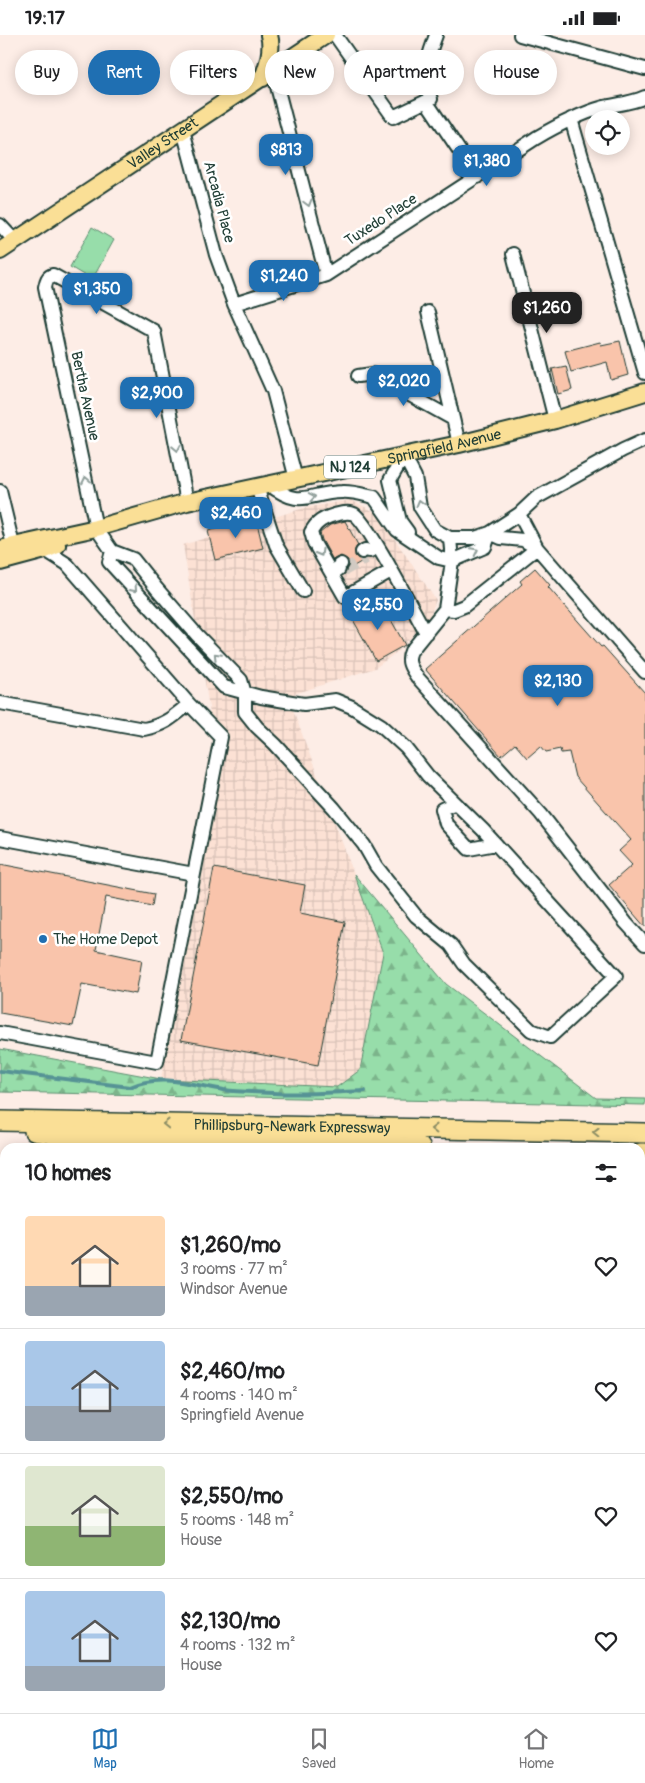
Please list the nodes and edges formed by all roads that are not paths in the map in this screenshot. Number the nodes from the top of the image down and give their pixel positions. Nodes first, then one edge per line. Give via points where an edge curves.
1 (269, 35) edge
2 (326, 35) edge
3 (335, 35) edge
4 (436, 35) edge
5 (520, 35) edge
6 (271, 50) edge
7 (304, 50) edge
8 (645, 69) edge
9 (265, 76) edge
10 (274, 95) edge
11 (645, 97) edge
12 (426, 101) junction
13 (570, 119) junction
14 (183, 129) junction
15 (477, 177) junction
16 (0, 225) edge
17 (15, 241) junction
18 (0, 251) edge
19 (513, 254) dead end
20 (326, 275) junction
21 (234, 304) junction
22 (428, 312) dead end
23 (645, 373) edge
24 (358, 376) dead end
25 (645, 392) edge
26 (453, 419) junction
27 (555, 420) junction
28 (645, 440) edge
29 (459, 444) junction
30 (404, 456) junction
31 (296, 479) junction
32 (262, 485) junction
33 (0, 491) edge
34 (187, 502) junction
35 (519, 514) junction
36 (96, 528) junction
37 (490, 533) junction
38 (450, 538) junction
39 (418, 543) junction
40 (7, 547) edge
41 (537, 548) junction
42 (44, 550) junction
43 (112, 551) junction
44 (0, 561) edge
45 (452, 561) junction
46 (391, 571) junction
47 (303, 591) dead end
48 (445, 609) junction
49 (426, 633) junction
50 (645, 673) edge
51 (245, 694) junction
52 (0, 703) edge
53 (189, 703) junction
54 (454, 803) junction
55 (0, 839) edge
56 (496, 844) junction
57 (194, 873) junction
58 (645, 944) edge
59 (0, 1033) edge
60 (0, 1121) edge
61 (0, 1127) edge
62 (645, 1133) edge
63 (152, 1143) edge

1 - 6 main road
2 - 7 main road, Valley Street
3 - 12 street via 393,117
4 - 12 street via 425,66 426,89 431,99
5 - 8 street
9 - 14 main road, Valley Street
10 -> 20 street
11 - 13 street, Tuxedo Place
12 - 15 street
13 - 15 street, Tuxedo Place
13 - 23 street
14 - 17 main road, Valley Street
14 - 21 street, Arcadia Place via 216,255
15 - 20 street, Tuxedo Place
16 - 17 street
17 - 18 main road, Valley Street
19 - 27 street
20 - 21 street, Tuxedo Place
21 - 31 street, Arcadia Place via 273,391
22 - 26 street
24 - 26 street via 372,374
25 - 27 main road, Springfield Avenue / NJ 124
26 - 29 street
27 - 29 main road, Springfield Avenue / NJ 124
28 - 35 street via 536,498
29 - 30 main road, Springfield Avenue / NJ 124
30 - 31 main road, Springfield Avenue / NJ 124
38 -> 30 street via 435,530 427,520 420,507 415,477
30 - 39 street via 390,480 400,521
31 - 32 main road, Springfield Avenue / NJ 124
32 - 34 main road, Springfield Avenue / NJ 124
32 -> 39 street via 297,500 343,491 374,497 397,530
32 - 47 street via 276,545
33 - 40 street
34 - 36 main road, Springfield Avenue / NJ 124
36 -> 34 street, Bertha Avenue via 45,287 47,279 53,275 154,331
35 - 37 street
35 - 41 street
36 - 40 main road, Springfield Avenue / NJ 124
36 - 42 main road, Springfield Avenue / NJ 124
36 - 43 street
37 - 38 street via 475,538
37 - 41 street via 501,538 523,540
45 -> 37 street via 485,547
38 - 45 street
39 - 45 street via 439,557
41 - 48 street via 464,606
41 - 50 street
42 - 44 main road, Springfield Avenue / NJ 124
42 - 53 street via 67,564
51 -> 43 street via 241,680 197,635 133,559
43 -> 51 street via 110,562 224,687
45 - 48 street
46 -> 46 street via 369,552 362,521 353,514 342,513 318,522 311,532 314,543 339,569 345,597
46 - 49 street
48 - 49 street
49 - 58 street via 408,658 417,677 541,814
51 - 54 street via 304,704 335,699 352,707 381,725 406,748
51 - 56 street via 245,712 334,809 416,916 451,945 464,964 531,1030 550,1037 616,976
52 - 53 street via 144,729 159,726
53 - 57 street via 220,737
54 - 56 street
54 - 56 street via 442,809 446,825 469,849
55 - 57 street
57 - 59 street via 157,1062
62 -> 60 highway, Phillipsburg-Newark Expressway
61 - 63 highway

